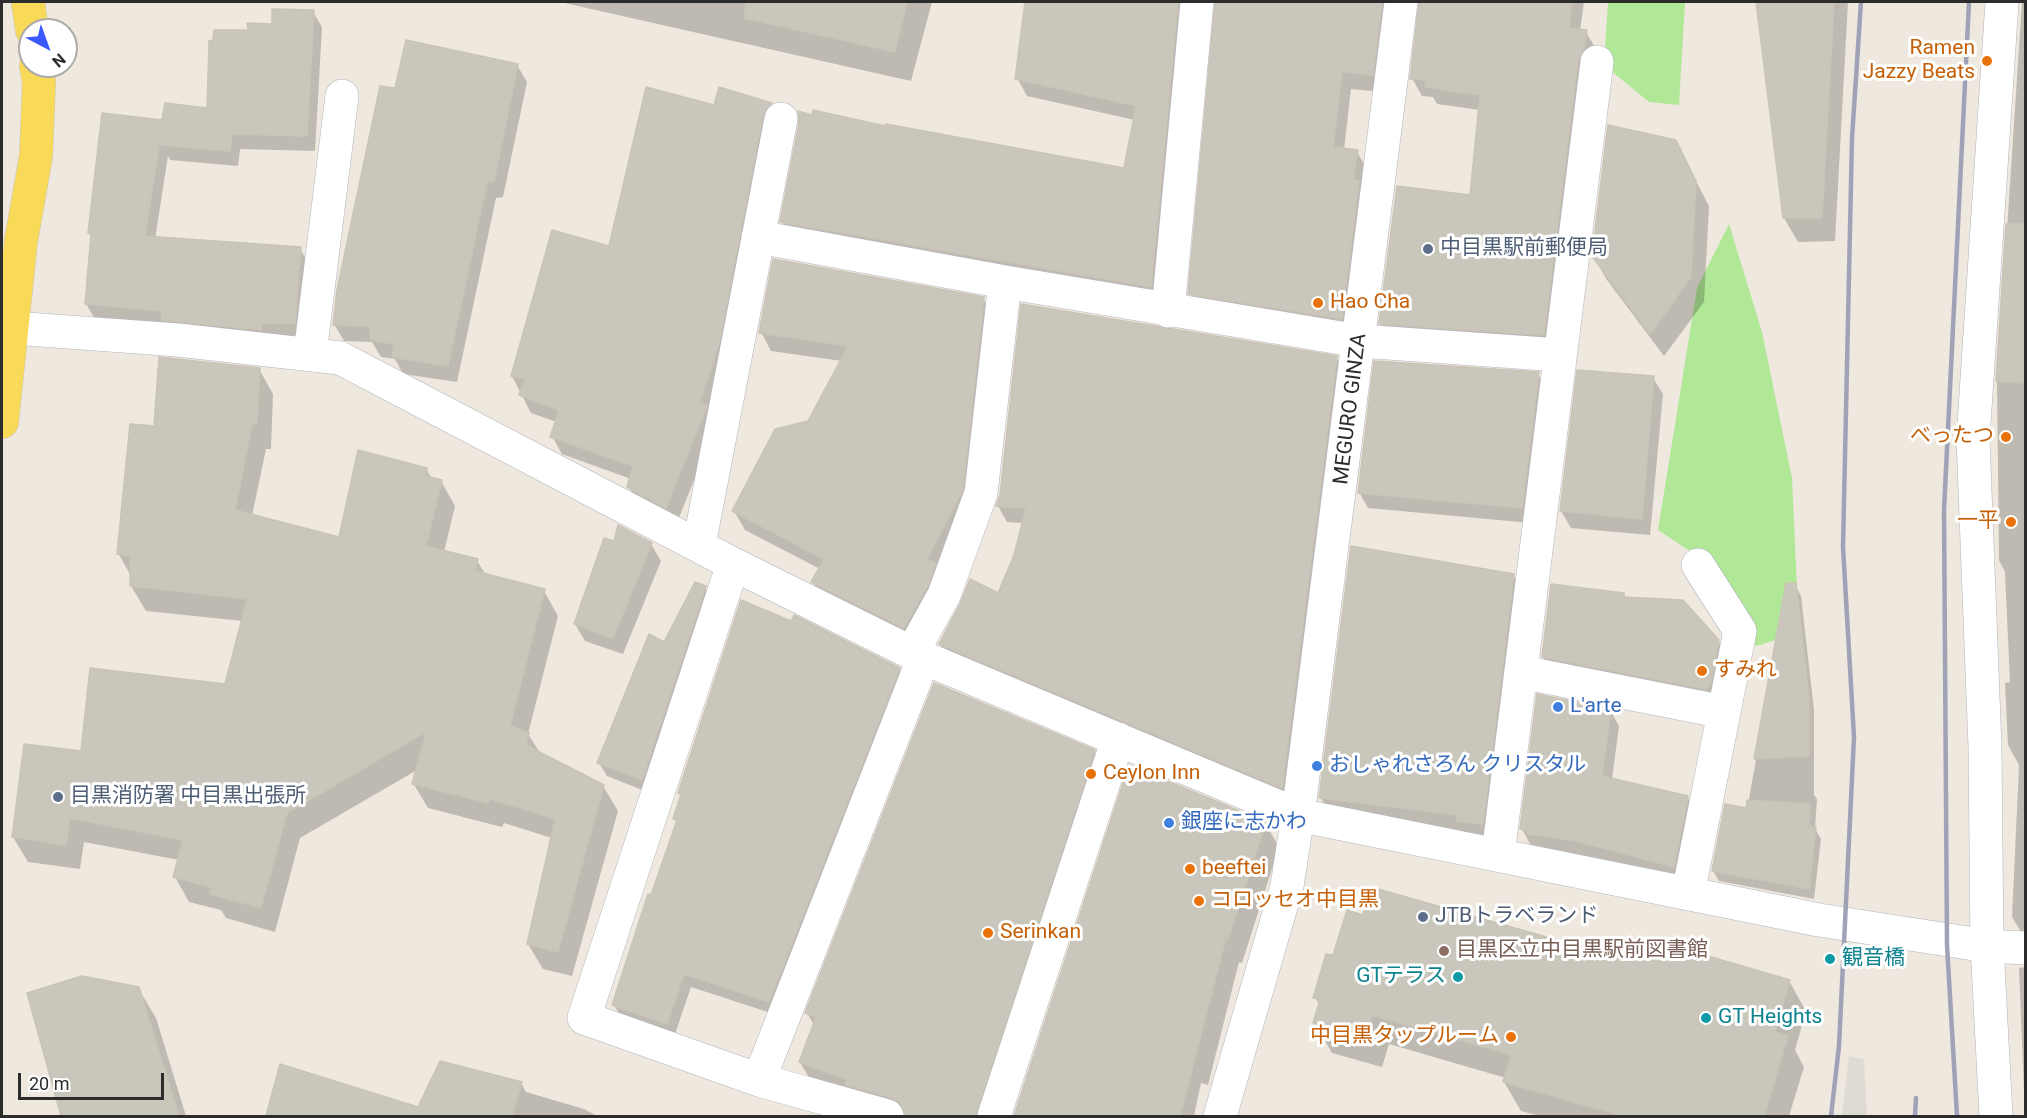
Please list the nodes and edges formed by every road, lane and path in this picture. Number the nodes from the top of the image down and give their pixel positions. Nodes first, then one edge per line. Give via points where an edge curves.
1 (28, 2) edge
2 (1197, 2) edge
3 (1401, 2) edge
4 (2002, 2) edge
5 (30, 18) edge
6 (1597, 63) dead end
7 (38, 78) edge
8 (342, 96) dead end
9 (781, 119) dead end
10 (758, 237) junction
11 (11, 239) edge
12 (1005, 282) junction
13 (1168, 311) junction
14 (13, 328) junction
15 (1359, 341) junction
16 (310, 354) junction
17 (1560, 355) junction
18 (2, 422) edge
19 (699, 545) junction
20 (733, 564) junction
21 (1698, 565) dead end
22 (918, 655) junction
23 (1521, 672) junction
24 (1724, 712) junction
25 (1118, 739) junction
26 (1298, 815) junction
27 (1498, 855) junction
28 (1688, 894) junction
29 (1987, 946) junction
30 (2025, 948) edge
31 (759, 1080) junction
32 (887, 1116) edge
33 (994, 1116) edge
34 (1220, 1116) edge
35 (1996, 1116) edge

1 - 5 main road
2 - 13 street
3 - 15 street, MEGURO GINZA
4 - 29 street via 1973,439 1985,747
6 - 17 street
7 - 11 main road via 36,156
8 - 16 street
9 - 10 street
10 - 12 street
10 - 19 street
11 - 14 main road
12 - 13 street
12 - 22 street via 981,493
13 - 15 street
14 - 16 street
14 - 18 main road
15 - 17 street
15 - 26 street, MEGURO GINZA
16 - 19 street via 340,358
17 - 23 street
19 - 20 street
20 - 22 street
20 - 31 street via 584,1018
21 - 24 street via 1740,631
22 - 25 street
22 - 31 street
23 - 24 street
23 - 27 street
24 - 28 street
25 - 26 street
25 - 33 street
26 - 27 street
26 - 34 street, MEGURO GINZA via 1287,886
27 - 28 street
28 - 29 street via 1819,920
29 - 30 street
29 - 35 street
31 - 32 street

